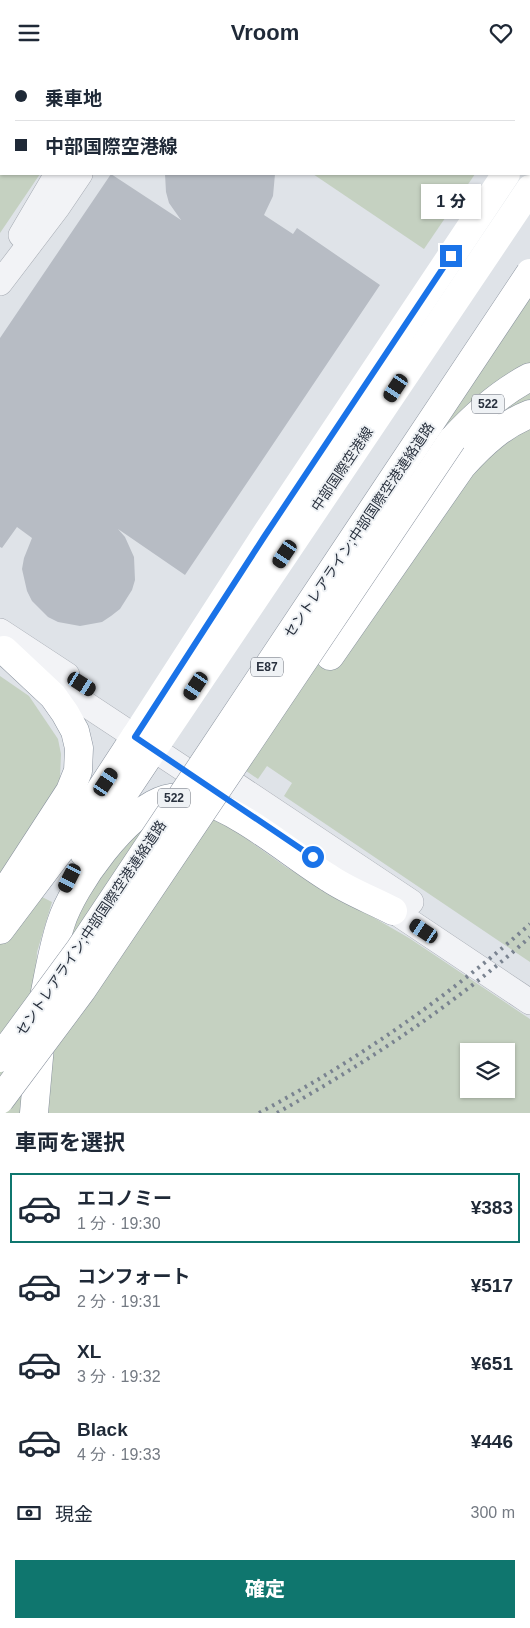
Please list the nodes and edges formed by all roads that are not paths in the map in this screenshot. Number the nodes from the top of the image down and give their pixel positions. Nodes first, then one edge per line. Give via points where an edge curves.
1 (56, 175) edge
2 (79, 175) edge
3 (505, 175) edge
4 (530, 189) edge
5 (0, 272) edge
6 (530, 273) edge
7 (0, 283) edge
8 (530, 377) edge
9 (530, 413) edge
10 (452, 440) joint
11 (1, 643) edge
12 (149, 736) junction
13 (0, 899) edge
14 (393, 911) junction
15 (0, 930) edge
16 (530, 981) edge
17 (82, 990) junction
18 (44, 997) junction
19 (530, 1002) edge
20 (0, 1058) edge
21 (0, 1100) edge
22 (34, 1113) edge

1 - 5 street
2 - 7 street
3 - 12 main road, 中部国際空港線 / 522 via 264,537
4 - 12 main road, 中部国際空港線 / 522
6 - 20 main road, セントレアライン;中部国際空港連絡道路 / E87, bridge via 85,941
8 - 10 main road, 522 via 493,399
9 - 17 main road, 522, bridge via 486,441 452,478 296,707 148,911
10 - 17 main road, セントレアライン;中部国際空港連絡道路 / E87, bridge
11 - 12 street
11 - 13 main road via 53,696 75,731 79,748 78,771 70,791
12 - 14 street
12 - 15 main road, 522
12 - 16 street
12 - 18 main road, 522 via 62,893 46,941
14 - 18 main road, 522 via 332,880 230,813 202,801 167,799 132,821 86,875 61,922
14 - 19 street
17 - 21 main road, セントレアライン;中部国際空港連絡道路 / E87, bridge
18 - 22 main road, 522

